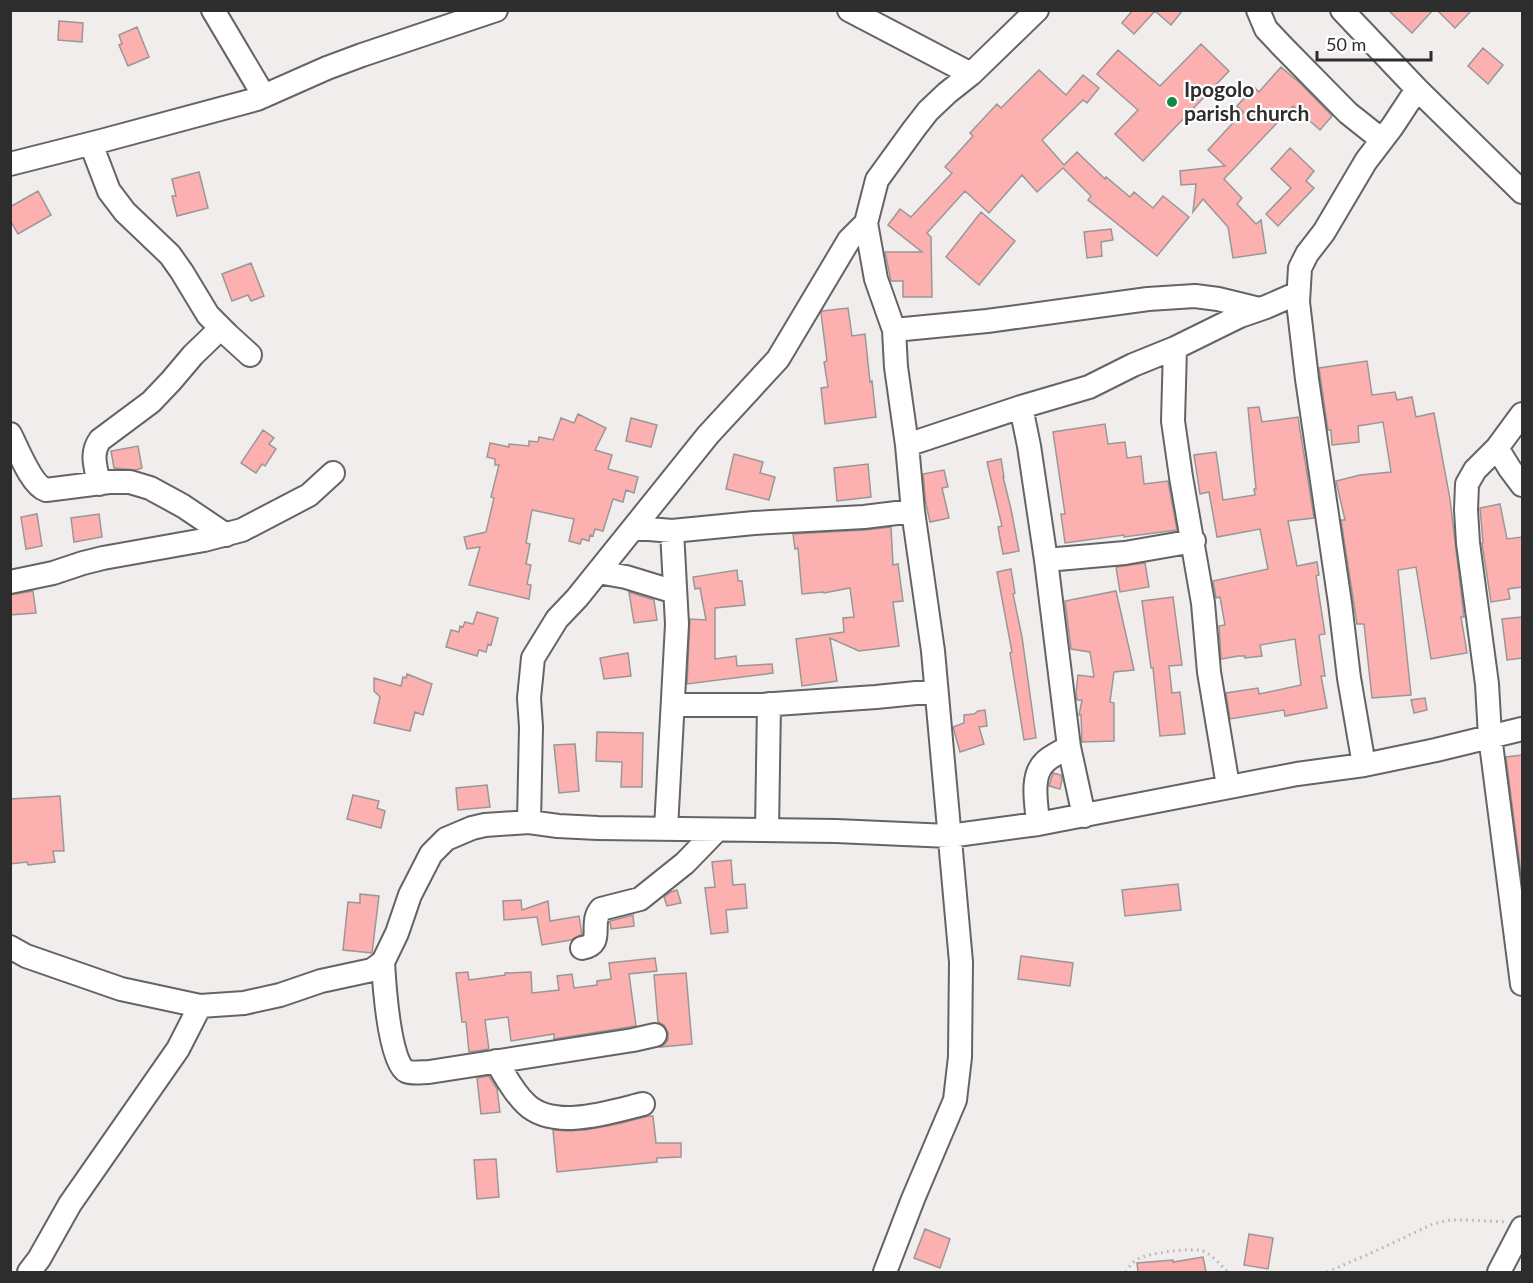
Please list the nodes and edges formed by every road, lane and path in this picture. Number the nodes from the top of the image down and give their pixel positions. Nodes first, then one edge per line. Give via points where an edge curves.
1 (213, 10) edge
2 (496, 10) edge
3 (849, 10) edge
4 (1037, 10) edge
5 (1258, 10) edge
6 (1342, 10) edge
7 (971, 74) junction
8 (1416, 89) junction
9 (264, 96) junction
10 (1382, 140) junction
11 (90, 144) junction
12 (10, 164) edge
13 (1522, 192) edge
14 (866, 223) junction
15 (1298, 292) junction
16 (1259, 309) junction
17 (221, 328) junction
18 (894, 330) junction
19 (1175, 348) junction
20 (250, 355) dead end
21 (1021, 407) junction
22 (1522, 414) edge
23 (10, 434) edge
24 (907, 445) junction
25 (1497, 448) junction
26 (333, 473) dead end
27 (99, 484) junction
28 (1522, 485) edge
29 (913, 511) junction
30 (633, 529) junction
31 (672, 531) junction
32 (226, 535) junction
33 (1194, 541) junction
34 (1046, 560) junction
35 (598, 572) junction
36 (10, 582) edge
37 (675, 592) junction
38 (936, 691) junction
39 (769, 704) junction
40 (674, 705) junction
41 (1522, 729) edge
42 (1490, 736) junction
43 (1069, 747) junction
44 (1364, 765) junction
45 (1228, 786) junction
46 (1084, 816) junction
47 (530, 822) junction
48 (1038, 824) junction
49 (666, 829) junction
50 (717, 830) junction
51 (767, 830) junction
52 (949, 836) junction
53 (10, 947) edge
54 (582, 948) dead end
55 (383, 962) junction
56 (1522, 984) edge
57 (200, 1006) junction
58 (655, 1035) dead end
59 (496, 1061) junction
60 (643, 1104) dead end
61 (1518, 1225) edge
62 (29, 1272) edge
63 (885, 1272) edge
64 (1126, 1272) edge
65 (1227, 1272) edge
66 (1327, 1272) edge
67 (1498, 1272) edge

1 - 9 street
2 - 9 street via 362,55
3 - 7 street
4 - 7 street
5 - 10 street via 1266,29 1283,47 1348,113
6 - 8 street
7 - 14 street via 928,111 877,180
8 - 10 street
8 - 13 street
9 - 11 street
10 - 15 street via 1307,254 1300,268
11 - 12 street
11 - 17 street via 109,191 170,255 208,315
14 - 18 street via 876,279
14 - 30 street via 849,240 778,359 708,435
15 - 16 street
15 - 44 street via 1307,379
16 - 18 street via 1195,296 1148,298
16 - 19 street
17 - 20 street
17 - 27 street via 151,402 100,440 94,462
18 - 24 street
19 - 21 street via 1089,387
19 - 33 street via 1173,421
21 - 24 street
21 - 34 street
22 - 25 street
23 - 27 street via 41,488
24 - 29 street
25 - 28 street
25 - 42 street via 1474,470 1466,496
26 - 32 street via 309,495
27 - 32 street via 130,483 150,488
29 - 31 street
29 - 38 street
30 - 31 street
30 - 35 street
31 - 37 street
32 - 36 street via 103,558
33 - 34 street via 1125,553
33 - 45 street via 1209,672
34 - 43 street
35 - 37 street
35 - 47 street via 557,619 533,658 529,698
37 - 40 street
38 - 39 street
38 - 52 street
39 - 40 street
39 - 51 street
40 - 49 street
41 - 42 street
42 - 44 street
42 - 56 street
43 - 46 street
43 - 48 street via 1042,764 1037,775
44 - 45 street
45 - 46 street
46 - 48 street
47 - 49 street
47 - 55 street via 485,825 446,839 423,867
48 - 52 street
49 - 50 street
50 - 51 street
50 - 54 street via 686,863 640,899 601,909 594,920 595,940
51 - 52 street
52 - 63 street via 961,962 960,1057 954,1100
53 - 57 street via 121,989
55 - 57 street via 372,970 244,1003
55 - 59 street via 391,1032 405,1071 429,1072
57 - 62 street via 178,1049 70,1204
58 - 59 street
59 - 60 street via 526,1105 541,1113 572,1118
61 - 66 path via 1468,1220 1432,1224
61 - 67 street
64 - 65 path via 1135,1260 1143,1257 1188,1249 1209,1254

